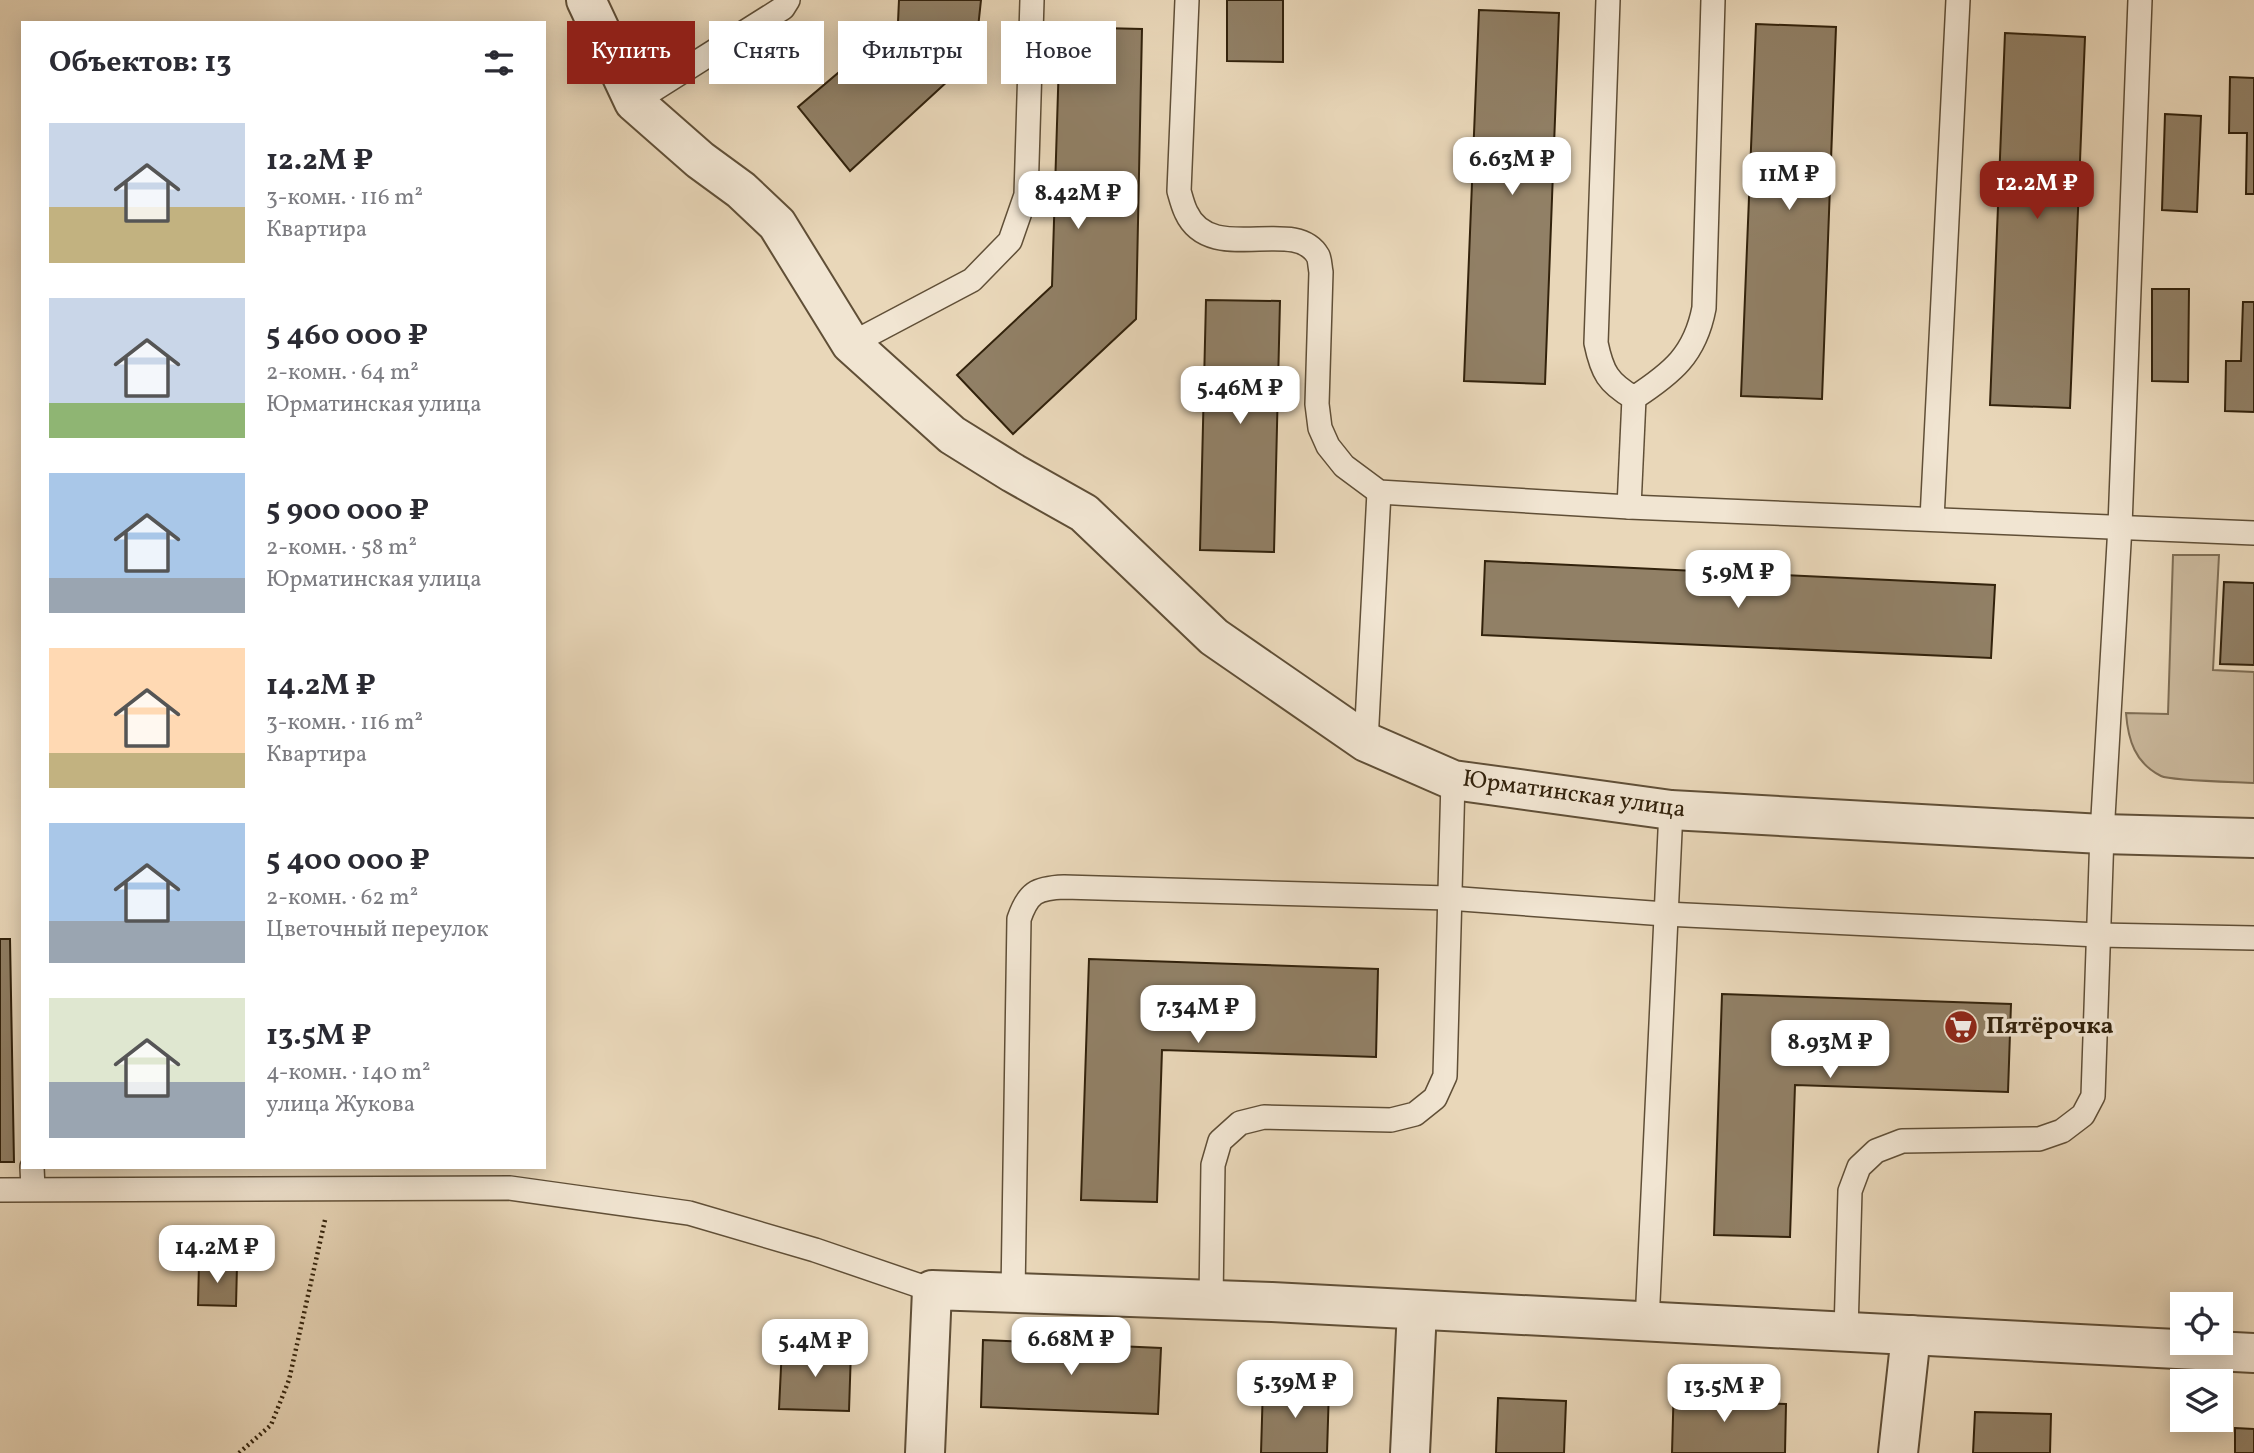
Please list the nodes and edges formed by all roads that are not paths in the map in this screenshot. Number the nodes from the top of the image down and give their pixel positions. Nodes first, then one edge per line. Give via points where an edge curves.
1 (586, 0) edge
2 (788, 0) edge
3 (1032, 0) edge
4 (1187, 0) edge
5 (1608, 0) edge
6 (1713, 0) edge
7 (1958, 0) edge
8 (2140, 0) edge
9 (634, 102) junction
10 (851, 344) junction
11 (1634, 398) junction
12 (1379, 492) junction
13 (1629, 507) junction
14 (1932, 519) junction
15 (2120, 526) junction
16 (2254, 533) edge
17 (1366, 742) junction
18 (1453, 780) junction
19 (1671, 810) junction
20 (2102, 834) junction
21 (2254, 838) edge
22 (1448, 898) junction
23 (1665, 914) junction
24 (2098, 935) junction
25 (2254, 938) edge
26 (32, 1178) edge
27 (0, 1190) edge
28 (932, 1290) junction
29 (1013, 1294) junction
30 (1211, 1300) junction
31 (1417, 1310) junction
32 (1647, 1323) junction
33 (1846, 1332) junction
34 (1911, 1335) junction
35 (2254, 1353) edge
36 (925, 1453) edge
37 (1410, 1453) edge
38 (1898, 1453) edge

1 - 9 street, Юрматинская улица
2 - 9 lane via 783,8
3 - 10 lane via 1026,195 1010,241 972,280
4 - 12 lane via 1180,191 1186,214 1200,230 1221,239 1292,240 1307,245 1318,257 1320,428 1345,466
5 - 11 lane via 1596,343 1601,365 1615,387
6 - 11 lane via 1700,329 1688,355 1664,379
7 - 14 lane
8 - 15 lane
9 - 10 street, Юрматинская улица via 777,224
10 - 17 street, Юрматинская улица via 952,435 1084,513 1214,637
11 - 13 lane
12 - 13 lane
12 - 17 lane
13 - 14 lane
14 - 15 lane
15 - 16 lane
15 - 20 lane
17 - 18 street, Юрматинская улица
18 - 19 street, Юрматинская улица
18 - 22 lane
19 - 20 street, Юрматинская улица
19 - 23 lane
20 - 21 street, Юрматинская улица
20 - 24 lane
22 - 23 lane
22 - 29 lane via 1064,887 1043,888 1026,900 1019,919
22 - 30 lane via 1445,1076 1435,1098 1415,1114 1391,1120 1264,1117 1240,1123 1220,1141 1213,1165
23 - 24 lane
23 - 32 lane
24 - 25 lane
24 - 33 lane via 2093,1096 2083,1115 2062,1131 2039,1139 1902,1141 1876,1151 1859,1167 1850,1191
26 - 27 lane
26 - 28 lane via 510,1188 690,1213
28 - 29 street
28 - 36 street
29 - 30 street
30 - 31 street
31 - 32 street
31 - 37 street
32 - 33 street
33 - 34 street
34 - 35 street
34 - 38 street

